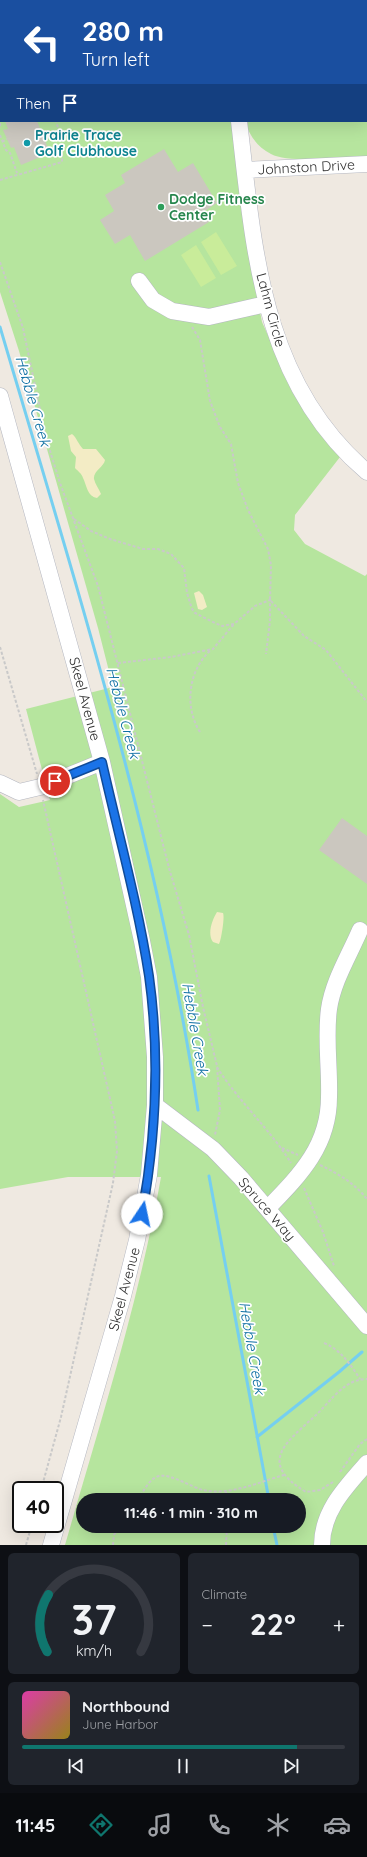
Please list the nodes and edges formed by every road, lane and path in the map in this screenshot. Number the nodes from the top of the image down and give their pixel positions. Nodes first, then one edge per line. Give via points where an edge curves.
1 (56, 122) edge
2 (239, 122) edge
3 (0, 123) edge
4 (0, 126) edge
5 (0, 136) edge
6 (7, 140) dead end
7 (2, 142) junction
8 (367, 164) edge
9 (245, 170) junction
10 (17, 173) junction
11 (0, 180) edge
12 (0, 262) edge
13 (139, 282) dead end
14 (266, 304) junction
15 (190, 325) dead end
16 (0, 396) edge
17 (367, 472) edge
18 (74, 519) junction
19 (270, 600) junction
20 (234, 624) junction
21 (0, 647) edge
22 (212, 649) junction
23 (266, 654) dead end
24 (118, 663) junction
25 (367, 702) edge
26 (200, 732) dead end
27 (102, 762) junction
28 (0, 782) edge
29 (40, 787) junction
30 (360, 930) dead end
31 (155, 1105) junction
32 (281, 1147) dead end
33 (212, 1150) junction
34 (311, 1161) junction
35 (367, 1199) edge
36 (268, 1208) junction
37 (367, 1326) edge
38 (324, 1343) dead end
39 (360, 1379) junction
40 (367, 1379) edge
41 (367, 1439) edge
42 (367, 1463) edge
43 (284, 1475) junction
44 (338, 1475) dead end
45 (43, 1481) edge
46 (333, 1481) dead end
47 (226, 1491) joint
48 (143, 1493) edge
49 (29, 1533) edge
50 (116, 1533) edge
51 (226, 1533) edge
52 (26, 1545) edge
53 (51, 1545) edge
54 (113, 1545) edge
55 (226, 1545) edge
56 (322, 1545) edge

1 - 10 path via 62,142 62,162 30,172
2 - 9 street, Lahm Circle
3 - 4 path
5 - 7 path
6 - 7 path
7 - 10 path via 10,153
8 - 9 street, Johnston Drive
9 - 14 street, Lahm Circle
10 - 11 path
12 - 18 path via 23,328 46,438
13 - 14 street via 153,300 172,311 209,317
14 - 17 street, Lahm Circle via 282,352 301,392 329,432
15 - 19 path via 200,340 210,401 220,427 231,444 238,483 248,510 268,549 271,565
16 - 27 street, Skeel Avenue
18 - 20 path via 91,531 110,539 171,554 184,568 189,603 195,613 222,626
18 - 24 path via 98,586
19 - 20 path via 255,606
19 - 23 path
19 - 25 path via 304,636 326,650
20 - 22 path
21 - 29 path
22 - 24 path
22 - 26 path via 199,663 192,683 190,713
24 - 33 path via 169,868 189,935 217,1066 220,1110
27 - 29 street
27 - 31 street, Skeel Avenue via 149,977 155,1057
28 - 29 street via 19,792
29 - 45 path via 115,1121 117,1151 113,1183 90,1294
30 - 34 street via 339,976 329,1009 329,1099 325,1130
31 - 33 street, Spruce Way
31 - 53 street, Skeel Avenue via 149,1175 137,1240
32 - 34 path
33 - 36 street, Spruce Way
34 - 35 path via 339,1174
34 - 36 street
36 - 37 street, Spruce Way
38 - 39 path via 335,1347
39 - 40 path
39 - 43 path via 330,1399 318,1414 286,1443 280,1454 280,1466
41 - 44 path via 360,1444
42 - 56 street via 330,1510 322,1535
43 - 46 path via 306,1492 320,1490
43 - 47 path
47 - 48 path via 205,1490 168,1476 159,1476 149,1483
49 - 52 path
50 - 54 path
51 - 55 path

